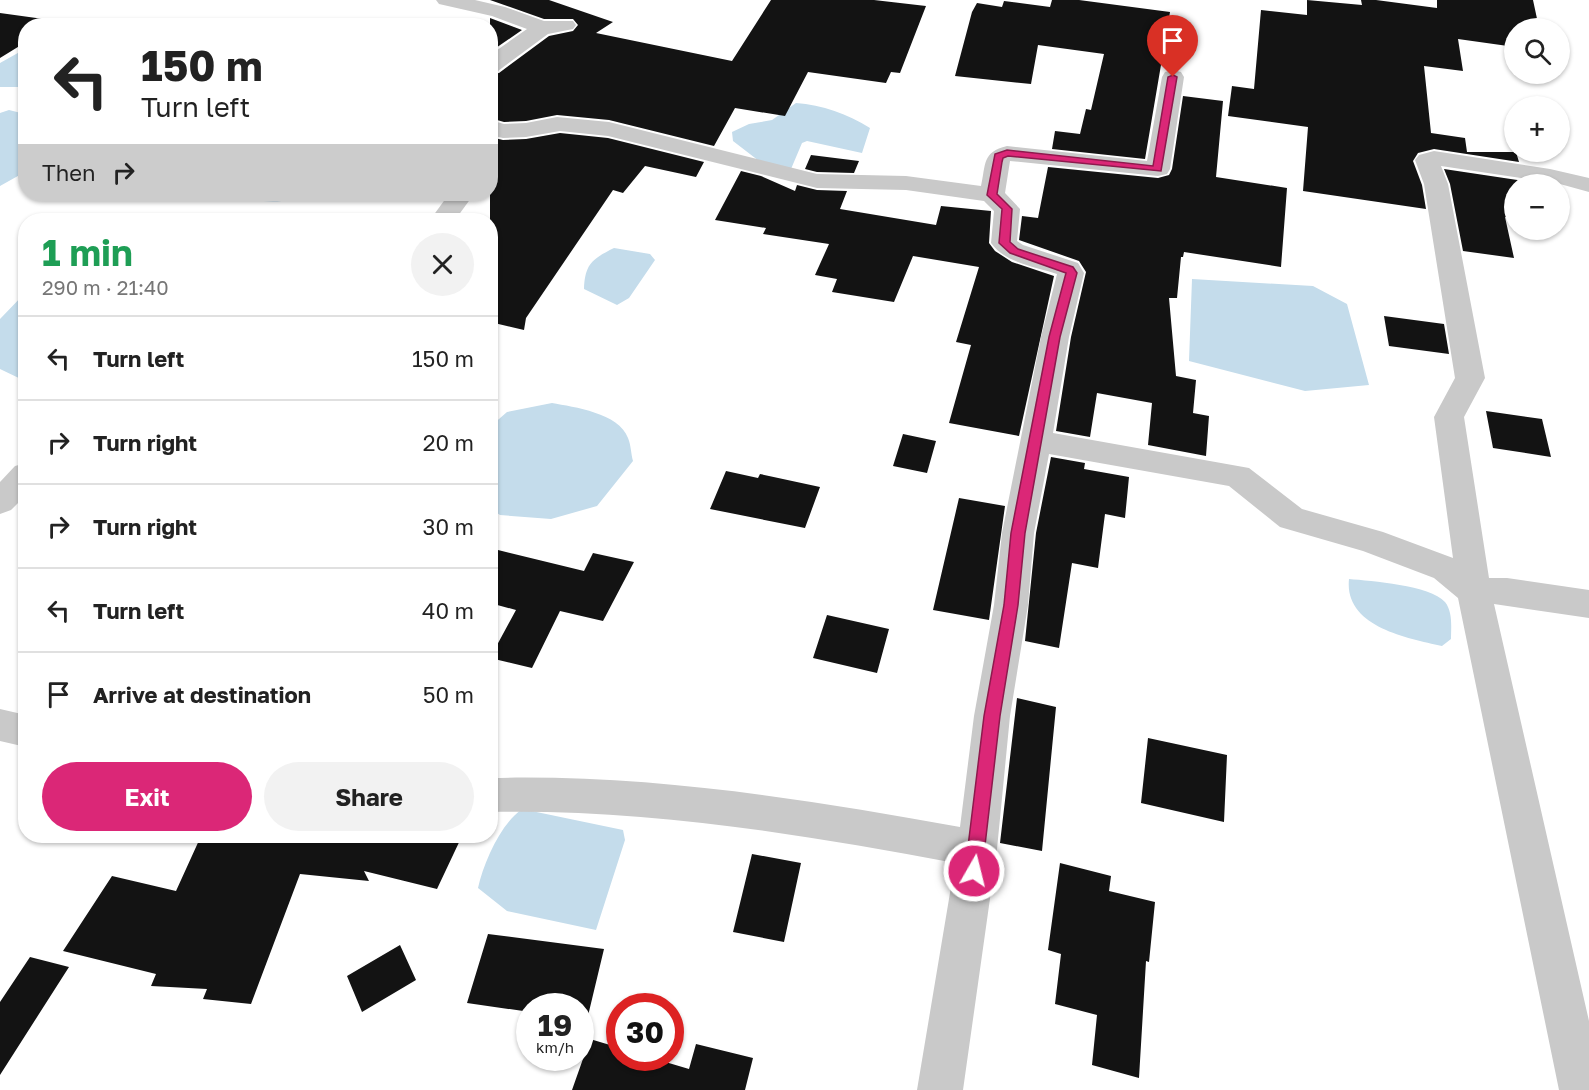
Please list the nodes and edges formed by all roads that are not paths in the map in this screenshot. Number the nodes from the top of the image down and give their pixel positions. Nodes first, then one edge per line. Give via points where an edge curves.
1 (446, 0) edge
2 (567, 25) dead end
3 (542, 28) junction
4 (498, 60) edge
5 (1173, 77) dead end
6 (498, 129) edge
7 (1589, 185) edge
8 (992, 195) junction
9 (457, 201) edge
10 (447, 213) edge
11 (1036, 441) junction
12 (18, 483) edge
13 (0, 502) edge
14 (1474, 591) junction
15 (1589, 604) edge
16 (0, 725) edge
17 (18, 729) edge
18 (498, 795) edge
19 (977, 849) junction
20 (940, 1090) edge
21 (1582, 1090) edge

1 - 3 street via 498,11
2 - 3 street
3 - 4 street
5 - 8 street via 1158,169 1007,153 999,156
6 - 8 street via 547,128 557,124 609,129 817,181 906,183
7 - 14 street via 1434,158 1427,160 1436,184 1470,378 1449,417
8 - 11 street via 1007,209 1004,243 1008,248 1071,273 1054,337
9 - 10 street
11 - 14 street via 1238,476 1291,518 1371,541 1446,569
11 - 19 street via 1018,533
12 - 13 street
14 - 15 street via 1507,591
14 - 21 street
16 - 17 street
18 - 19 street via 645,796 787,814
19 - 20 street

